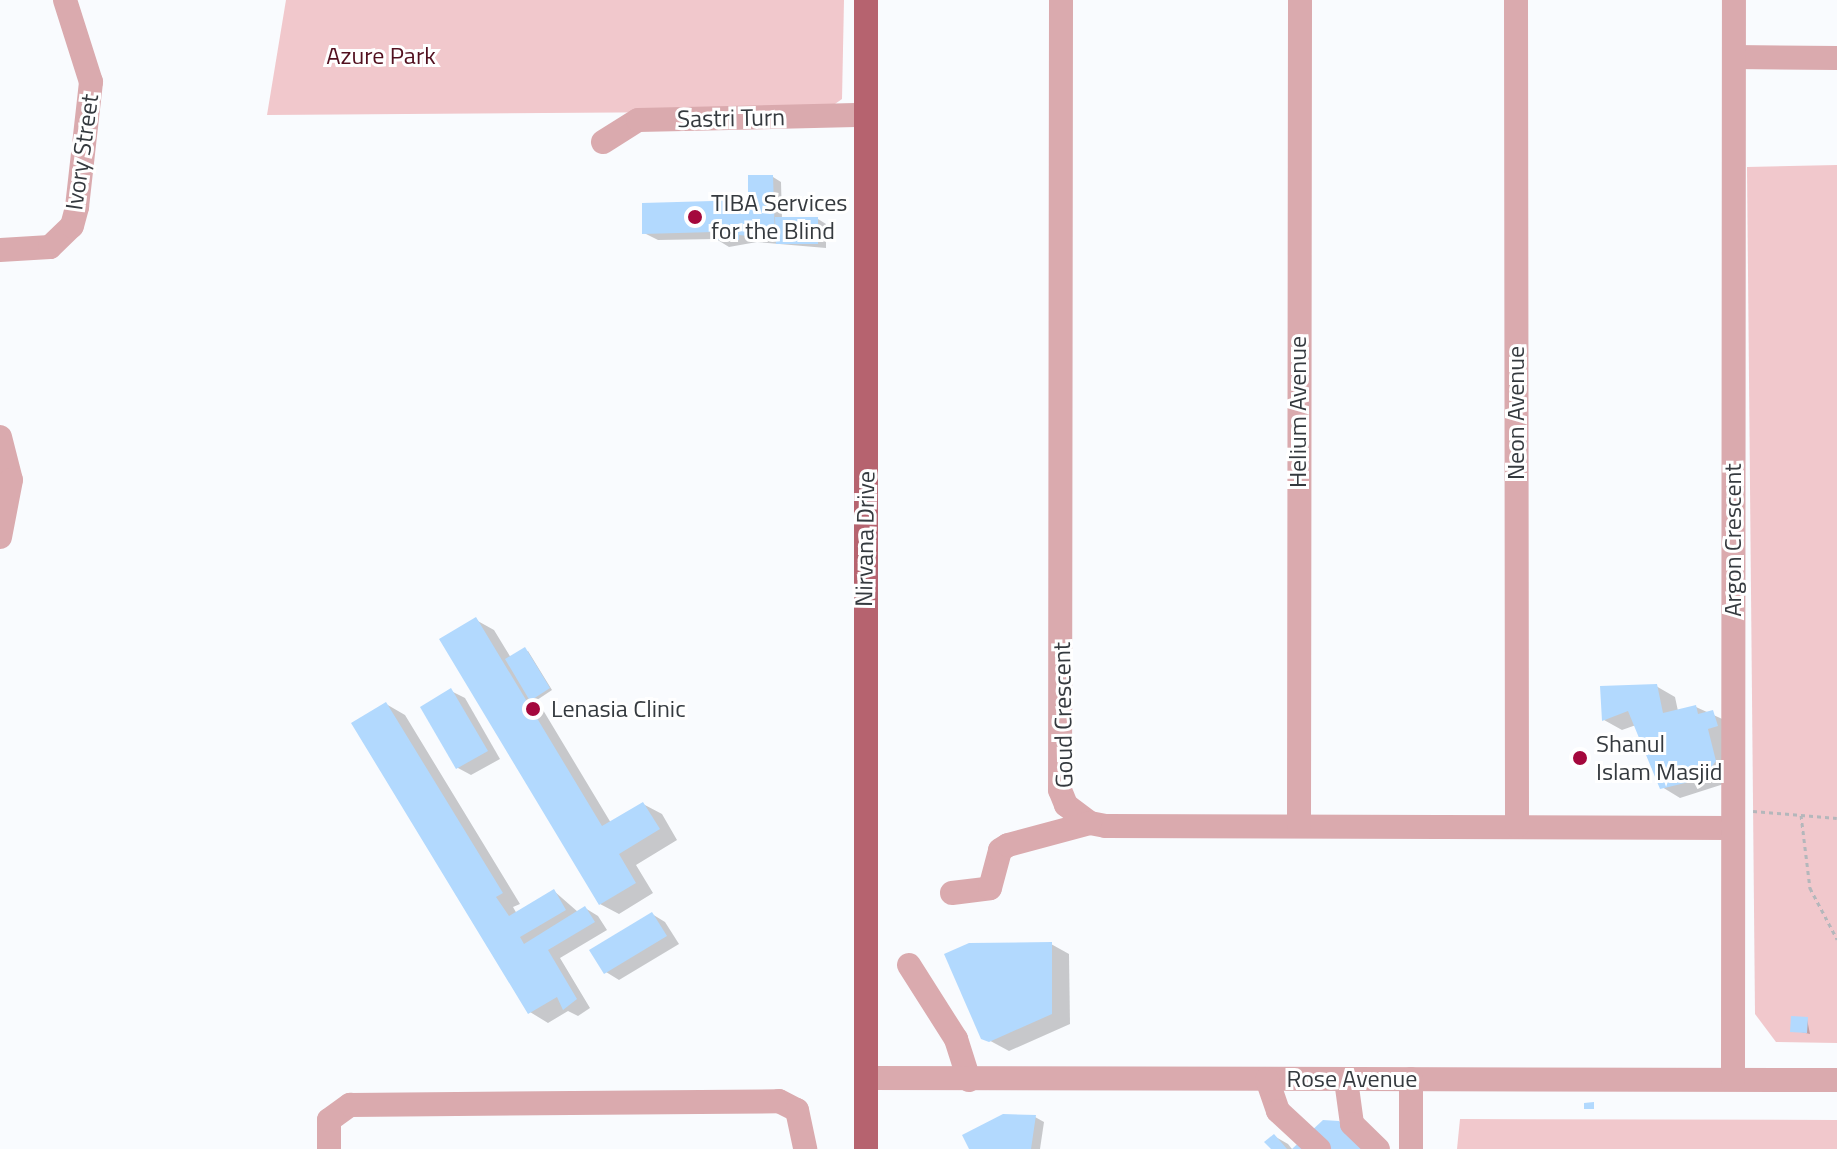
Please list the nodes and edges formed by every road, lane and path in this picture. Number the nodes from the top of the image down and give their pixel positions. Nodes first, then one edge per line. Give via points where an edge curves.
1 (65, 0) edge
2 (866, 0) edge
3 (1061, 0) edge
4 (1300, 0) edge
5 (1516, 0) edge
6 (1734, 0) edge
7 (1734, 57) junction
8 (1837, 58) edge
9 (866, 115) junction
10 (603, 142) dead end
11 (0, 250) edge
12 (0, 437) edge
13 (0, 537) edge
14 (1753, 811) dead end
15 (1801, 815) junction
16 (1837, 818) edge
17 (1090, 823) junction
18 (1299, 825) junction
19 (1517, 826) junction
20 (1733, 828) junction
21 (952, 893) dead end
22 (1837, 939) edge
23 (909, 965) dead end
24 (866, 1078) junction
25 (1267, 1079) junction
26 (1411, 1079) junction
27 (1733, 1079) junction
28 (969, 1080) junction
29 (1346, 1080) junction
30 (1837, 1080) edge
31 (329, 1149) edge
32 (805, 1149) edge
33 (866, 1149) edge
34 (1319, 1149) edge
35 (1378, 1149) edge
36 (1411, 1149) edge

1 - 11 street, Ivory Street via 91,82 77,207 72,226 50,247
2 - 9 main road, Nirvana Drive
3 - 17 street, Goud Crescent via 1060,790 1066,805
4 - 18 street, Helium Avenue
5 - 19 street, Neon Avenue
6 - 7 street, Argon Crescent
7 - 8 street
7 - 20 street, Argon Crescent
9 - 10 street, Sastri Turn via 638,120
9 - 24 main road, Nirvana Drive
12 - 13 street via 11,480
14 - 15 path
15 - 16 path
15 - 22 path via 1810,888
17 - 18 street
17 - 21 street via 1008,845 1000,850 990,888
18 - 19 street
19 - 20 street
20 - 27 street, Argon Crescent
23 - 28 street via 956,1039
24 - 28 street, Rose Avenue
24 - 33 main road, Nirvana Drive
25 - 28 street, Rose Avenue
25 - 29 street, Rose Avenue
25 - 34 street via 1278,1111
26 - 27 street, Rose Avenue
26 - 29 street, Rose Avenue
26 - 36 street
27 - 30 street, Rose Avenue
29 - 35 street via 1352,1124
31 - 32 street via 329,1120 350,1105 779,1101 797,1110

